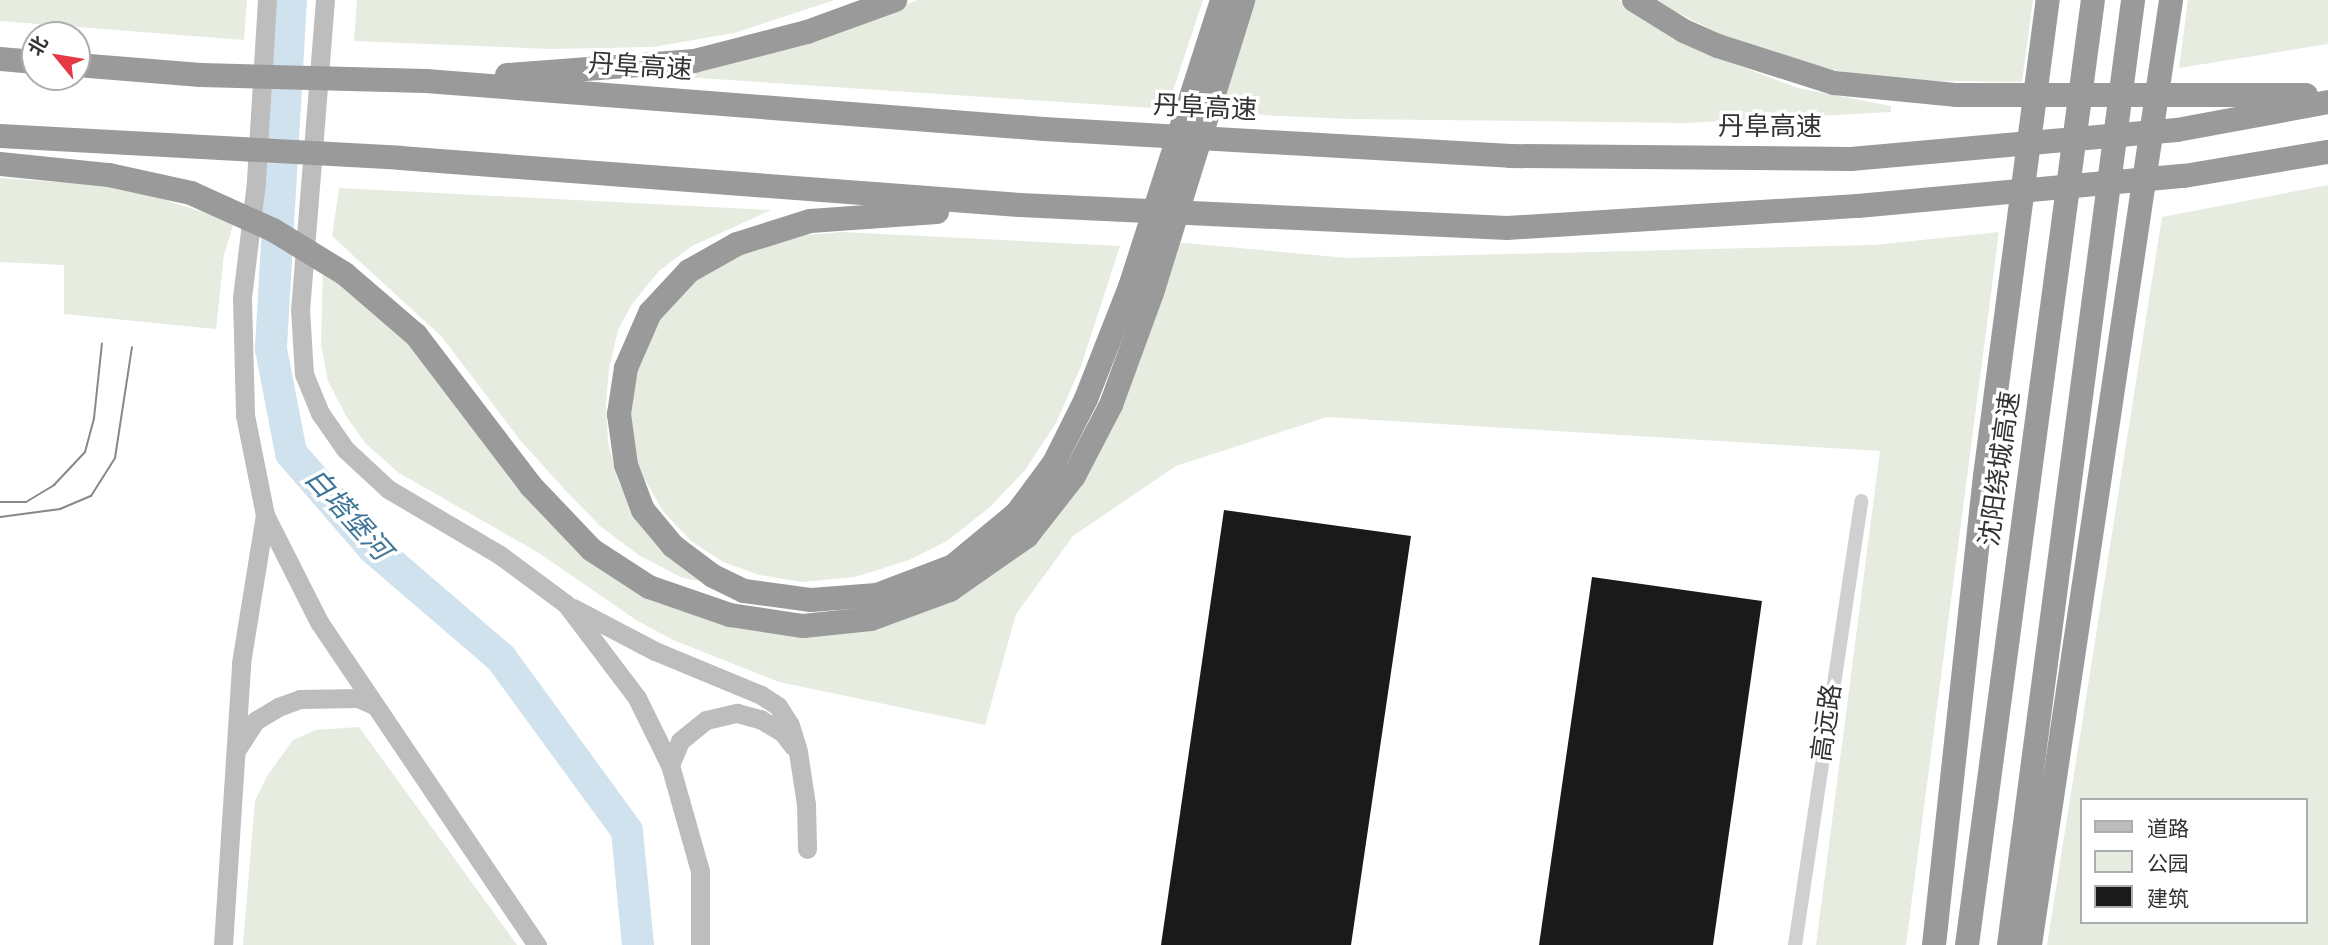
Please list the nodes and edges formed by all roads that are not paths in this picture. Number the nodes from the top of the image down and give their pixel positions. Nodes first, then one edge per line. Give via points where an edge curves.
1 (267, 0) edge
2 (325, 0) edge
3 (895, 0) edge
4 (1222, 0) edge
5 (1243, 0) edge
6 (1634, 0) edge
7 (2048, 0) edge
8 (2093, 0) edge
9 (2133, 0) edge
10 (2171, 0) edge
11 (0, 59) edge
12 (21, 61) edge
13 (91, 66) edge
14 (416, 81) junction
15 (2328, 95) edge
16 (2328, 102) edge
17 (0, 136) edge
18 (2328, 152) edge
19 (0, 164) edge
20 (1020, 205) junction
21 (1141, 290) junction
22 (1861, 501) dead end
23 (265, 515) junction
24 (566, 604) junction
25 (374, 705) junction
26 (236, 750) junction
27 (798, 752) junction
28 (670, 765) junction
29 (807, 849) dead end
30 (223, 945) edge
31 (537, 945) edge
32 (700, 945) edge
33 (1795, 945) edge
34 (1934, 945) edge
35 (1967, 945) edge
36 (2009, 945) edge
37 (2030, 945) edge

1 - 23 main road via 256,181 242,298 245,415
2 - 24 main road via 300,309 304,374 320,413 345,449 380,481 500,555
3 - 14 highway via 807,32 694,61
4 - 21 highway
5 - 21 highway
6 - 15 highway via 1718,46 1847,85 1957,95
7 - 34 highway via 1985,476
8 - 35 highway, 沈阳绕城高速
9 - 36 highway
10 - 37 highway
11 - 12 highway
13 - 14 highway, 丹阜高速 via 201,75
14 - 16 highway, 丹阜高速 via 1044,129 1537,156 1852,159 2177,130
17 - 20 highway via 400,158
18 - 20 highway via 2184,176 1912,201 1507,228
19 - 21 highway via 109,175 191,192 273,230 345,274 416,335 531,486 592,550 649,587 730,615 803,626 871,619 950,590 1027,536 1074,476 1111,405
20 - 21 highway via 810,221 737,244 689,271 650,313 626,368 619,414 626,465 643,510 673,546 713,576 744,591 811,600 877,595 953,566 1017,513 1054,463
22 - 33 street, 高远路
23 - 25 main road via 319,622
23 - 26 main road via 241,663
24 - 27 main road via 655,651 761,695 778,706
24 - 28 main road via 637,698
25 - 26 main road via 358,698 325,696 289,703 255,721
25 - 31 main road
26 - 30 main road
27 - 28 main road via 782,732 737,713 706,720 680,741
27 - 29 main road
28 - 32 main road via 700,871

